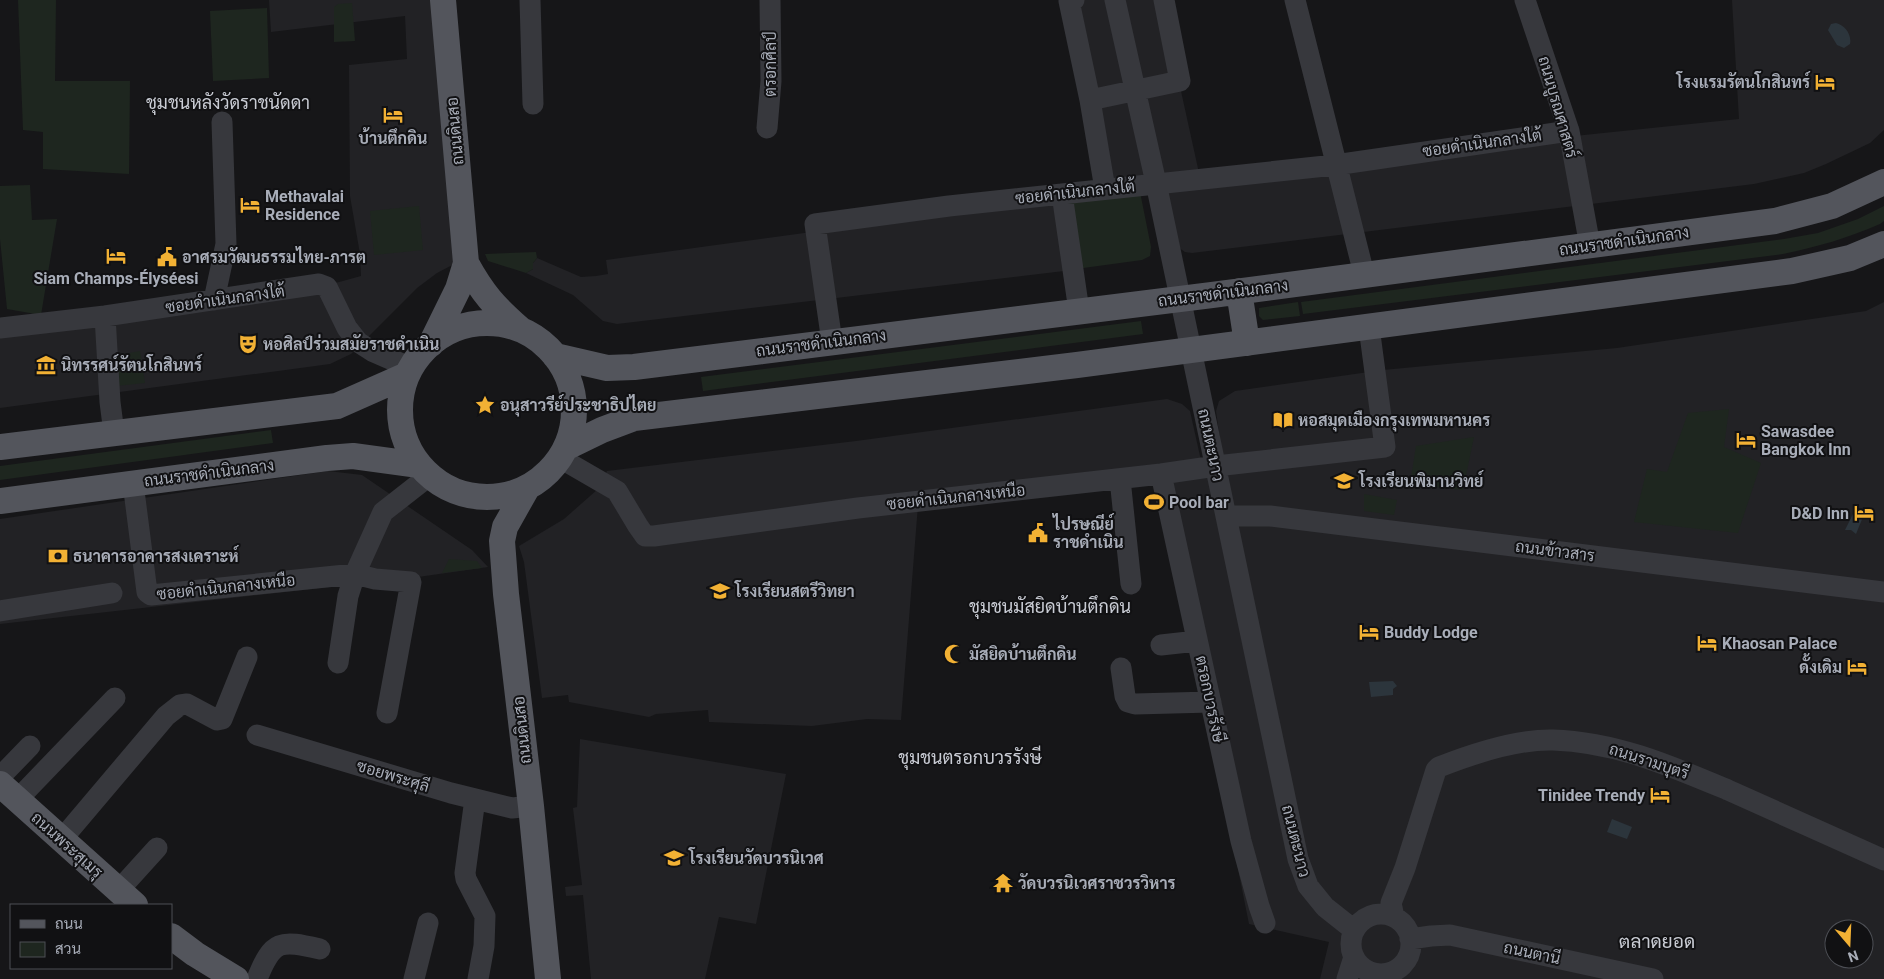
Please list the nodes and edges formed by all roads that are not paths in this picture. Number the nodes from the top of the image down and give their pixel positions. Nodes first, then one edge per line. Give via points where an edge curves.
1 (443, 0) edge
2 (530, 0) edge
3 (770, 0) edge
4 (1074, 0) edge
5 (1115, 0) edge
6 (1164, 0) edge
7 (1295, 0) edge
8 (1525, 0) edge
9 (1135, 90) junction
10 (1090, 100) junction
11 (533, 104) dead end
12 (222, 122) dead end
13 (767, 128) dead end
14 (1569, 131) junction
15 (1335, 165) junction
16 (1884, 182) edge
17 (1156, 183) junction
18 (1105, 189) junction
19 (1062, 194) junction
20 (1884, 244) edge
21 (1590, 246) junction
22 (466, 262) junction
23 (1364, 274) junction
24 (1239, 291) junction
25 (1180, 298) junction
26 (214, 300) junction
27 (1079, 311) junction
28 (105, 316) junction
29 (1368, 327) junction
30 (0, 328) edge
31 (522, 330) junction
32 (832, 342) junction
33 (1247, 343) junction
34 (431, 344) junction
35 (1191, 350) junction
36 (555, 356) junction
37 (409, 372) junction
38 (114, 433) junction
39 (0, 447) edge
40 (564, 452) junction
41 (1216, 466) junction
42 (424, 470) junction
43 (1161, 474) junction
44 (1120, 479) junction
45 (133, 483) junction
46 (527, 488) junction
47 (0, 501) edge
48 (1226, 516) junction
49 (355, 574) junction
50 (1131, 584) dead end
51 (1884, 592) edge
52 (112, 593) dead end
53 (0, 611) edge
54 (1197, 641) junction
55 (1161, 645) dead end
56 (247, 656) dead end
57 (338, 663) dead end
58 (1121, 668) dead end
59 (115, 698) dead end
60 (1211, 702) junction
61 (387, 713) dead end
62 (257, 735) dead end
63 (30, 746) dead end
64 (0, 777) edge
65 (9, 792) edge
66 (475, 799) junction
67 (531, 806) junction
68 (62, 839) junction
69 (158, 848) dead end
70 (1884, 860) edge
71 (126, 898) edge
72 (1394, 917) junction
73 (428, 923) dead end
74 (1265, 923) dead end
75 (1354, 930) junction
76 (172, 937) edge
77 (1410, 939) junction
78 (320, 949) dead end
79 (1354, 957) junction
80 (1398, 974) edge
81 (236, 979) edge
82 (257, 979) edge
83 (414, 979) edge
84 (478, 979) edge
85 (548, 979) edge
86 (1347, 979) edge
87 (1653, 979) edge

1 - 22 main road, ถนนดินสอ
2 - 11 street
3 - 13 street, ตรอกศิลป์ via 771,81
4 - 10 street via 1069,1
5 - 9 street, ถนนตะนาว
6 - 9 street via 1180,81
7 - 15 street
8 - 14 street, ถนนบูรณศาสตร์
9 - 10 street
9 - 17 street, ถนนตะนาว
10 - 18 street
12 - 26 street via 226,244
14 - 15 street, ซอยดำเนินกลางใต้
14 - 21 street, ถนนบูรณศาสตร์
15 - 17 street, ซอยดำเนินกลางใต้
15 - 23 street
16 - 21 main road, ถนนราชดำเนินกลาง via 1832,206 1775,221
17 - 18 street, ซอยดำเนินกลางใต้
17 - 25 street, ถนนตะนาว
18 - 19 street, ซอยดำเนินกลางใต้
19 - 27 street
19 - 32 street, ซอยดำเนินกลางใต้ via 815,224
20 - 29 main road via 1850,258 1792,271
21 - 23 main road, ถนนราชดำเนินกลาง
22 - 31 main road, ถนนดินสอ via 482,292
22 - 34 main road, ถนนดินสอ via 458,289
23 - 24 main road, ถนนราชดำเนินกลาง
24 - 25 main road, ถนนราชดำเนินกลาง
24 - 33 main road
25 - 27 main road, ถนนราชดำเนินกลาง
25 - 35 street, ถนนตะนาว
26 - 28 street, ซอยดำเนินกลางใต้
26 - 37 street, ซอยดำเนินกลางใต้ via 320,284 327,287 347,328 358,342
27 - 32 main road, ถนนราชดำเนินกลาง
28 - 30 street, ซอยดำเนินกลางใต้
28 - 38 street
29 - 33 main road
29 - 41 street, ซอยดำเนินกลางเหนือ via 1385,446
31 - 34 main road via 483,324 457,329
31 - 36 main road
32 - 36 main road, ถนนราชดำเนินกลาง via 625,368 607,368
33 - 35 main road
34 - 37 main road
35 - 40 main road via 634,418 602,430
35 - 41 street, ถนนตะนาว
36 - 40 main road via 572,390 572,432
37 - 38 main road via 337,406
37 - 42 main road via 400,400 402,426 406,442
38 - 39 main road
40 - 44 street, ซอยดำเนินกลางเหนือ via 617,491 646,536
40 - 46 main road via 545,476
41 - 43 street, ซอยดำเนินกลางเหนือ
41 - 48 street, ถนนตะนาว
42 - 45 main road, ถนนราชดำเนินกลาง via 344,456
42 - 46 main road via 447,488 470,496 499,496
42 - 49 street via 383,512
43 - 44 street, ซอยดำเนินกลางเหนือ
43 - 54 street, ตรอกบวรรังษี
44 - 50 street
45 - 47 main road, ถนนราชดำเนินกลาง
45 - 49 street, ซอยดำเนินกลางเหนือ via 148,595
46 - 67 main road, ถนนดินสอ via 505,527 502,541
48 - 51 street, ถนนข้าวสาร via 1270,516
48 - 75 street, ถนนตะนาว via 1298,859 1308,886 1325,907
49 - 57 street via 348,596
49 - 61 street via 411,582
52 - 53 street
54 - 55 street
54 - 60 street, ตรอกบวรรังษี
56 - 68 street via 222,719 217,720 187,704 176,708
58 - 60 street via 1128,702
59 - 65 street
60 - 74 street, ตรอกบวรรังษี via 1241,841
62 - 66 street, ซอยพระศุลี
63 - 64 street
65 - 68 main road, ถนนพระสุเมรุ
66 - 67 street, ซอยพระศุลี via 512,808
66 - 84 street via 465,873 485,916
67 - 85 main road, ถนนดินสอ
68 - 71 main road, ถนนพระสุเมรุ
69 - 71 street
70 - 72 street, ถนนรามบุตรี via 1798,820 1630,751 1572,742 1530,742 1488,750 1439,766 1391,903
72 - 75 street via 1369,916
72 - 77 street via 1402,923
73 - 83 street
75 - 79 street via 1351,942
76 - 81 main road
77 - 80 street via 1407,956
77 - 87 street, ถนนตานี via 1450,936
78 - 82 street via 291,942 281,944 264,960
79 - 80 street via 1362,967 1372,972
79 - 86 street

